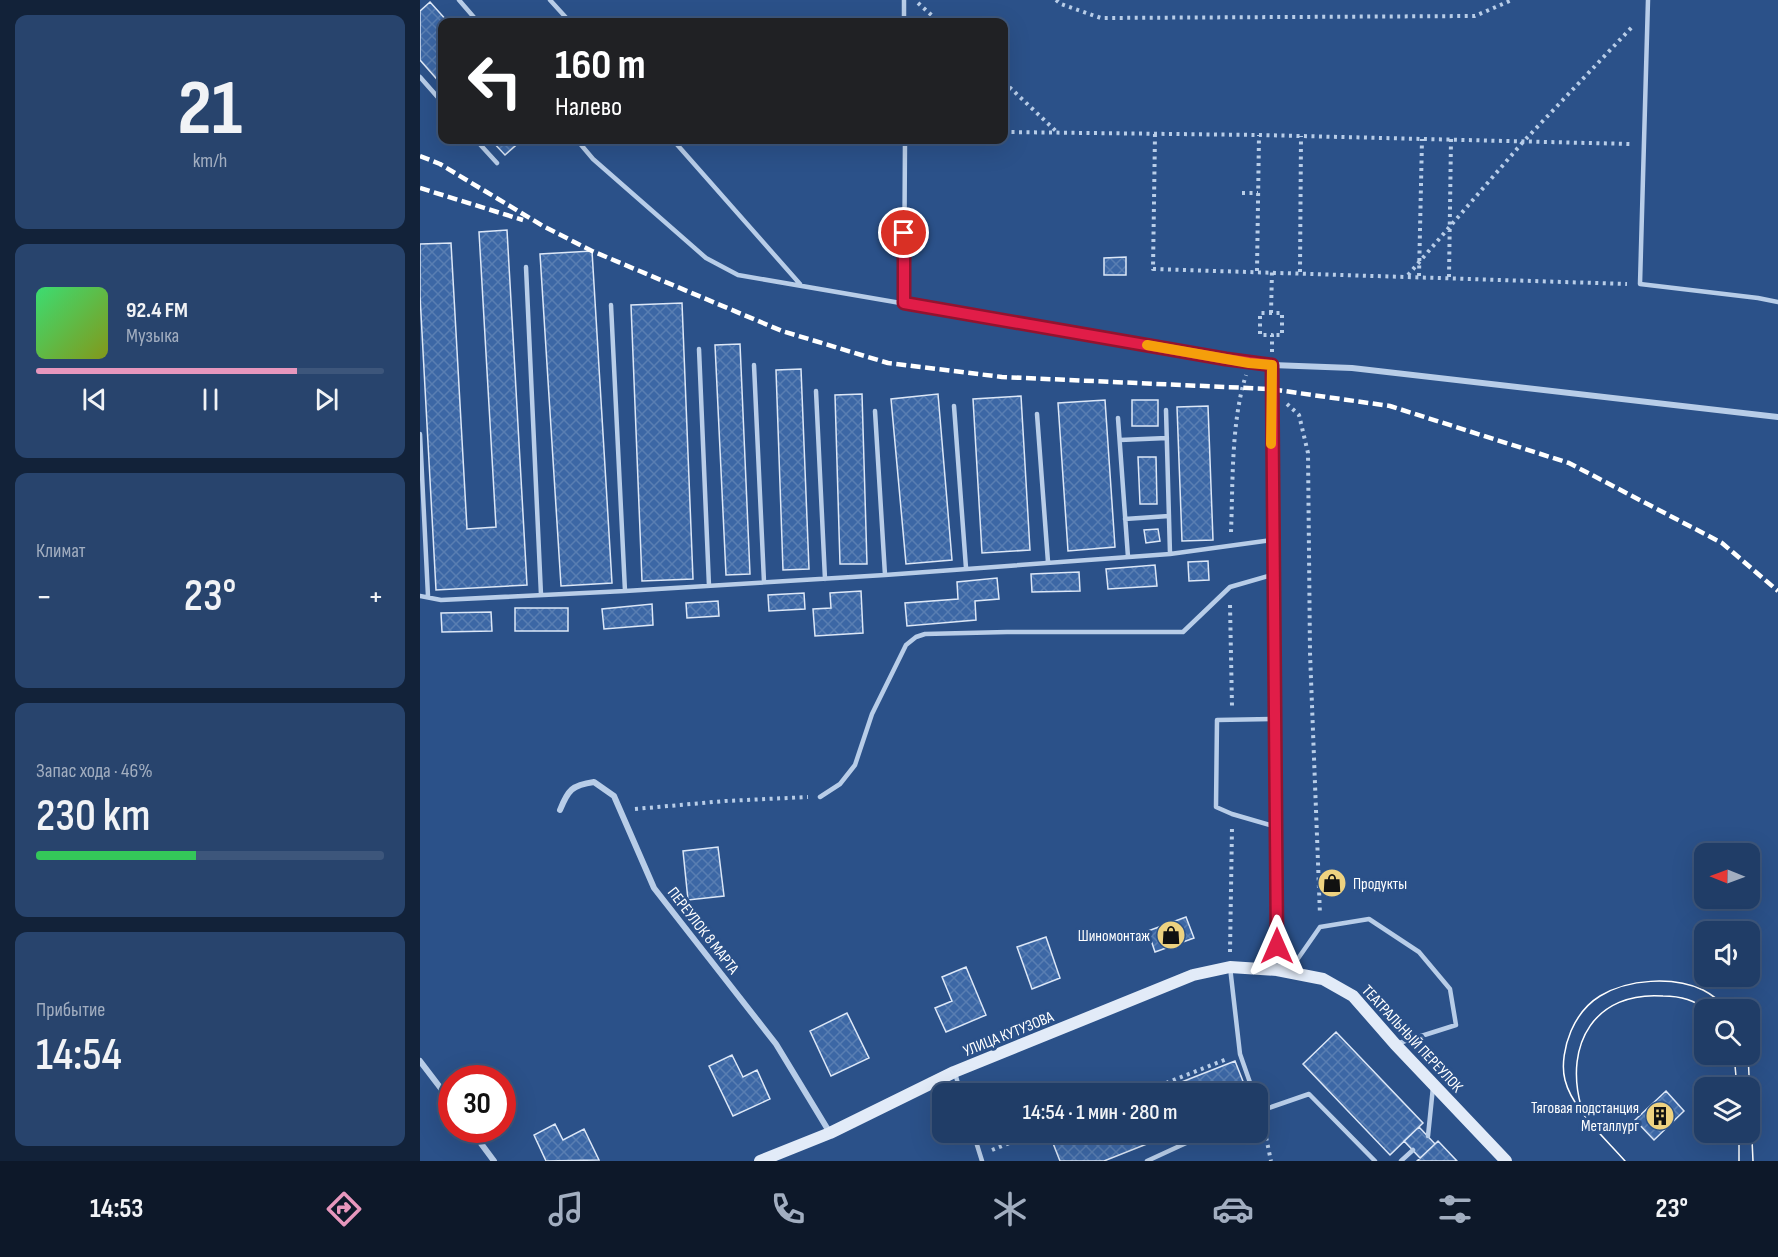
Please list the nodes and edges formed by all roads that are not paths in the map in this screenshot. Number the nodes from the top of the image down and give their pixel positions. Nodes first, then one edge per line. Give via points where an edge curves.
1 (459, 0) edge
2 (550, 0) edge
3 (904, 0) edge
4 (1648, 0) edge
5 (475, 18) edge
6 (566, 18) edge
7 (904, 18) edge
8 (420, 77) edge
9 (438, 97) edge
10 (480, 144) edge
11 (580, 144) edge
12 (677, 144) edge
13 (905, 144) edge
14 (497, 163) dead end
15 (526, 267) dead end
16 (800, 284) junction
17 (1778, 302) edge
18 (904, 303) junction
19 (611, 305) dead end
20 (699, 349) dead end
21 (754, 365) dead end
22 (1272, 365) junction
23 (816, 391) dead end
24 (954, 406) dead end
25 (1166, 410) dead end
26 (875, 411) dead end
27 (1037, 414) dead end
28 (1778, 417) edge
29 (1118, 418) dead end
30 (420, 434) edge
31 (1167, 438) junction
32 (1120, 440) junction
33 (1169, 516) junction
34 (1125, 519) junction
35 (1272, 540) junction
36 (1170, 554) junction
37 (1128, 557) junction
38 (1048, 562) junction
39 (966, 568) junction
40 (885, 574) junction
41 (1272, 575) junction
42 (825, 579) junction
43 (764, 582) junction
44 (709, 586) junction
45 (625, 591) junction
46 (541, 595) junction
47 (420, 596) edge
48 (428, 596) junction
49 (1276, 719) junction
50 (820, 797) road end
51 (560, 810) dead end
52 (1276, 827) junction
53 (1230, 967) junction
54 (1283, 971) junction
55 (1395, 1044) junction
56 (420, 1061) edge
57 (954, 1072) junction
58 (958, 1083) edge
59 (1250, 1083) edge
60 (1433, 1084) junction
61 (438, 1085) edge
62 (1268, 1108) edge
63 (830, 1132) junction
64 (1428, 1136) dead end
65 (481, 1143) edge
66 (976, 1143) edge
67 (1186, 1143) edge
68 (1413, 1150) dead end
69 (494, 1161) edge
70 (760, 1161) edge
71 (982, 1161) edge
72 (1147, 1161) edge
73 (1375, 1161) edge
74 (1401, 1161) edge
75 (1506, 1161) edge

1 - 5 lane
2 - 6 lane
3 - 7 lane
4 - 17 lane via 1640,284
8 - 9 lane
10 - 14 lane
11 - 16 lane via 592,159 706,258 738,274
12 - 16 lane
13 - 18 lane
15 - 46 lane
16 - 18 lane
18 - 22 lane
19 - 45 lane
20 - 44 lane
21 - 43 lane
22 - 28 street via 1352,368
22 - 35 street
23 - 42 lane
24 - 39 lane
25 - 31 lane
26 - 40 lane
27 - 38 lane
29 - 32 lane
30 - 48 lane
31 - 32 lane
31 - 33 lane
32 - 34 lane
33 - 34 lane
33 - 36 lane
34 - 37 lane
35 - 36 lane
35 - 41 street
36 - 37 lane
37 - 38 lane
38 - 39 lane
39 - 40 lane
40 - 42 lane
41 - 49 street
41 - 50 lane via 1230,588 1183,632 1007,632 916,637 906,645 872,714 855,765 840,783
42 - 43 lane
43 - 44 lane
44 - 45 lane
45 - 46 lane
46 - 48 lane via 441,600
47 - 48 lane
49 - 52 street
49 - 52 lane via 1217,720 1216,807
51 - 63 street, ПЕРЕУЛОК 8 МАРТА via 567,793 578,784 594,782 614,796 654,888 776,1044
52 - 54 street
53 - 54 main road, УЛИЦА КУТУЗОВА
53 - 57 main road, УЛИЦА КУТУЗОВА via 1193,975
53 - 59 lane via 1240,1054
54 - 55 main road, ТЕАТРАЛЬНЫЙ ПЕРЕУЛОК via 1323,979 1353,996
54 - 55 lane via 1320,927 1369,919 1419,952 1450,989 1456,1024
55 - 60 main road, ТЕАТРАЛЬНЫЙ ПЕРЕУЛОК
56 - 61 street
57 - 58 lane
57 - 63 main road, УЛИЦА КУТУЗОВА
60 - 64 lane
60 - 75 main road, ТЕАТРАЛЬНЫЙ ПЕРЕУЛОК
62 - 73 lane via 1309,1094
63 - 70 main road, УЛИЦА КУТУЗОВА
65 - 69 street
66 - 71 lane
67 - 72 lane
68 - 74 lane

